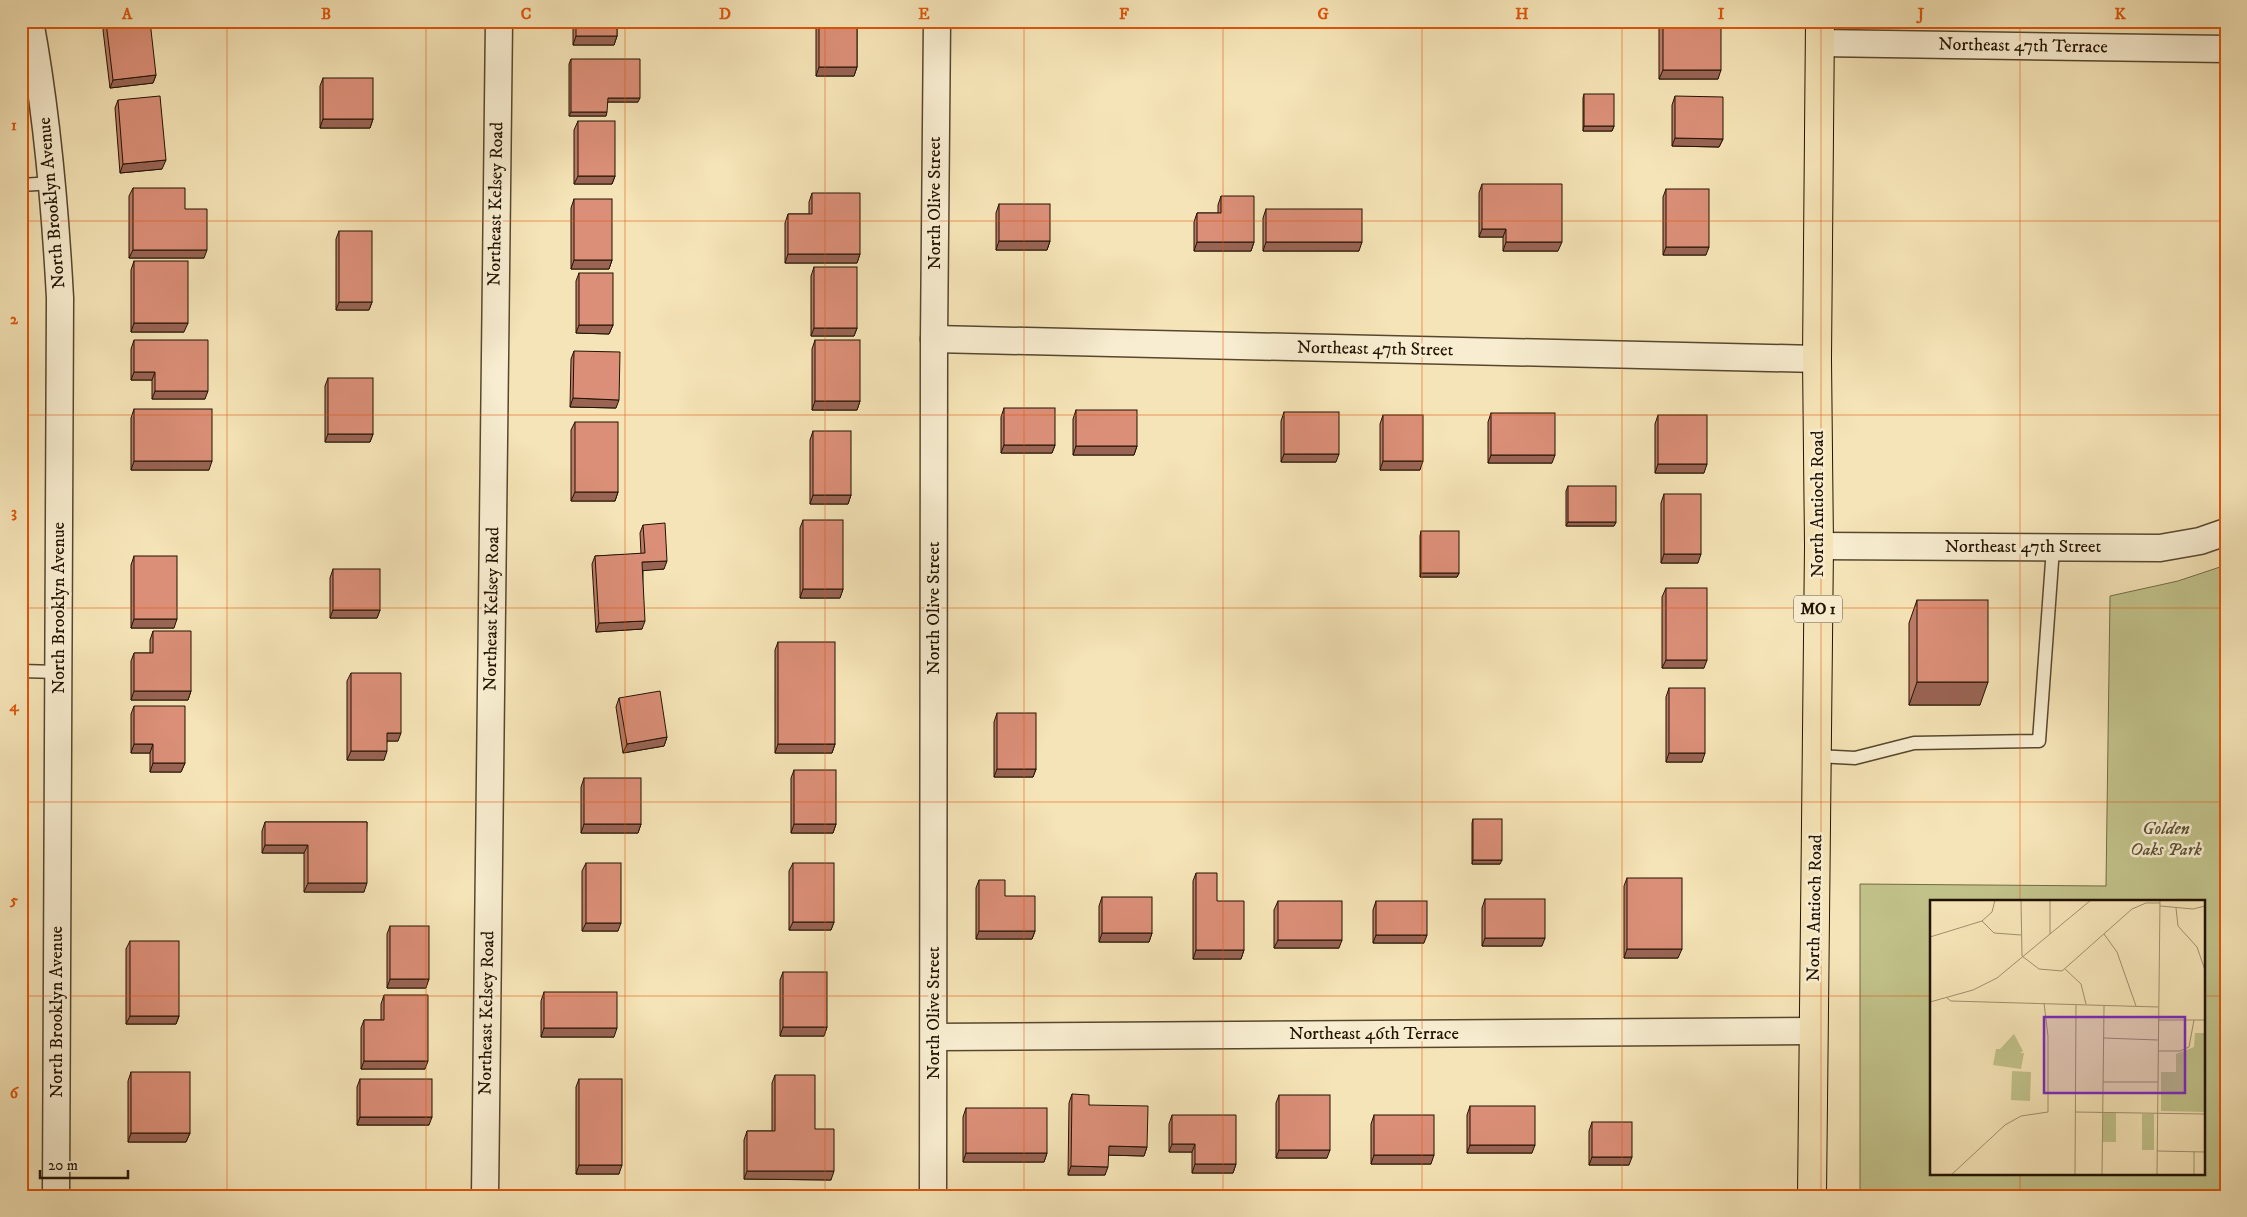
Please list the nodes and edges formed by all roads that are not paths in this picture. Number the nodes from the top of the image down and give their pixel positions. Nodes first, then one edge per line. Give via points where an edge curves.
1 (30, 21) edge
2 (499, 21) edge
3 (938, 21) edge
4 (1820, 32) edge
5 (2226, 49) edge
6 (53, 183) junction
7 (21, 185) edge
8 (934, 339) junction
9 (1817, 359) junction
10 (2226, 532) edge
11 (1819, 546) junction
12 (2052, 548) junction
13 (21, 671) edge
14 (58, 672) junction
15 (1817, 756) junction
16 (1813, 1031) junction
17 (934, 1037) junction
18 (56, 1196) edge
19 (485, 1196) edge
20 (933, 1196) edge
21 (1812, 1196) edge

1 - 6 street, North Brooklyn Avenue
2 - 19 street, Northeast Kelsey Road
3 - 8 street, North Olive Street
4 - 5 street, Northeast 47th Terrace
4 - 9 main road, North Antioch Road / MO 1
6 - 7 lane
6 - 14 street, North Brooklyn Avenue via 60,298
8 - 9 street, Northeast 47th Street
8 - 17 street, North Olive Street
9 - 11 main road, North Antioch Road / MO 1
10 - 12 street, Northeast 47th Street via 2200,541 2160,548
11 - 12 street, Northeast 47th Street
11 - 15 main road, North Antioch Road / MO 1
12 - 15 lane via 2039,742 1914,743 1855,758
13 - 14 lane
14 - 18 street, North Brooklyn Avenue
15 - 16 main road, North Antioch Road / MO 1
16 - 17 street, Northeast 46th Terrace
16 - 21 main road, North Antioch Road / MO 1
17 - 20 street, North Olive Street

